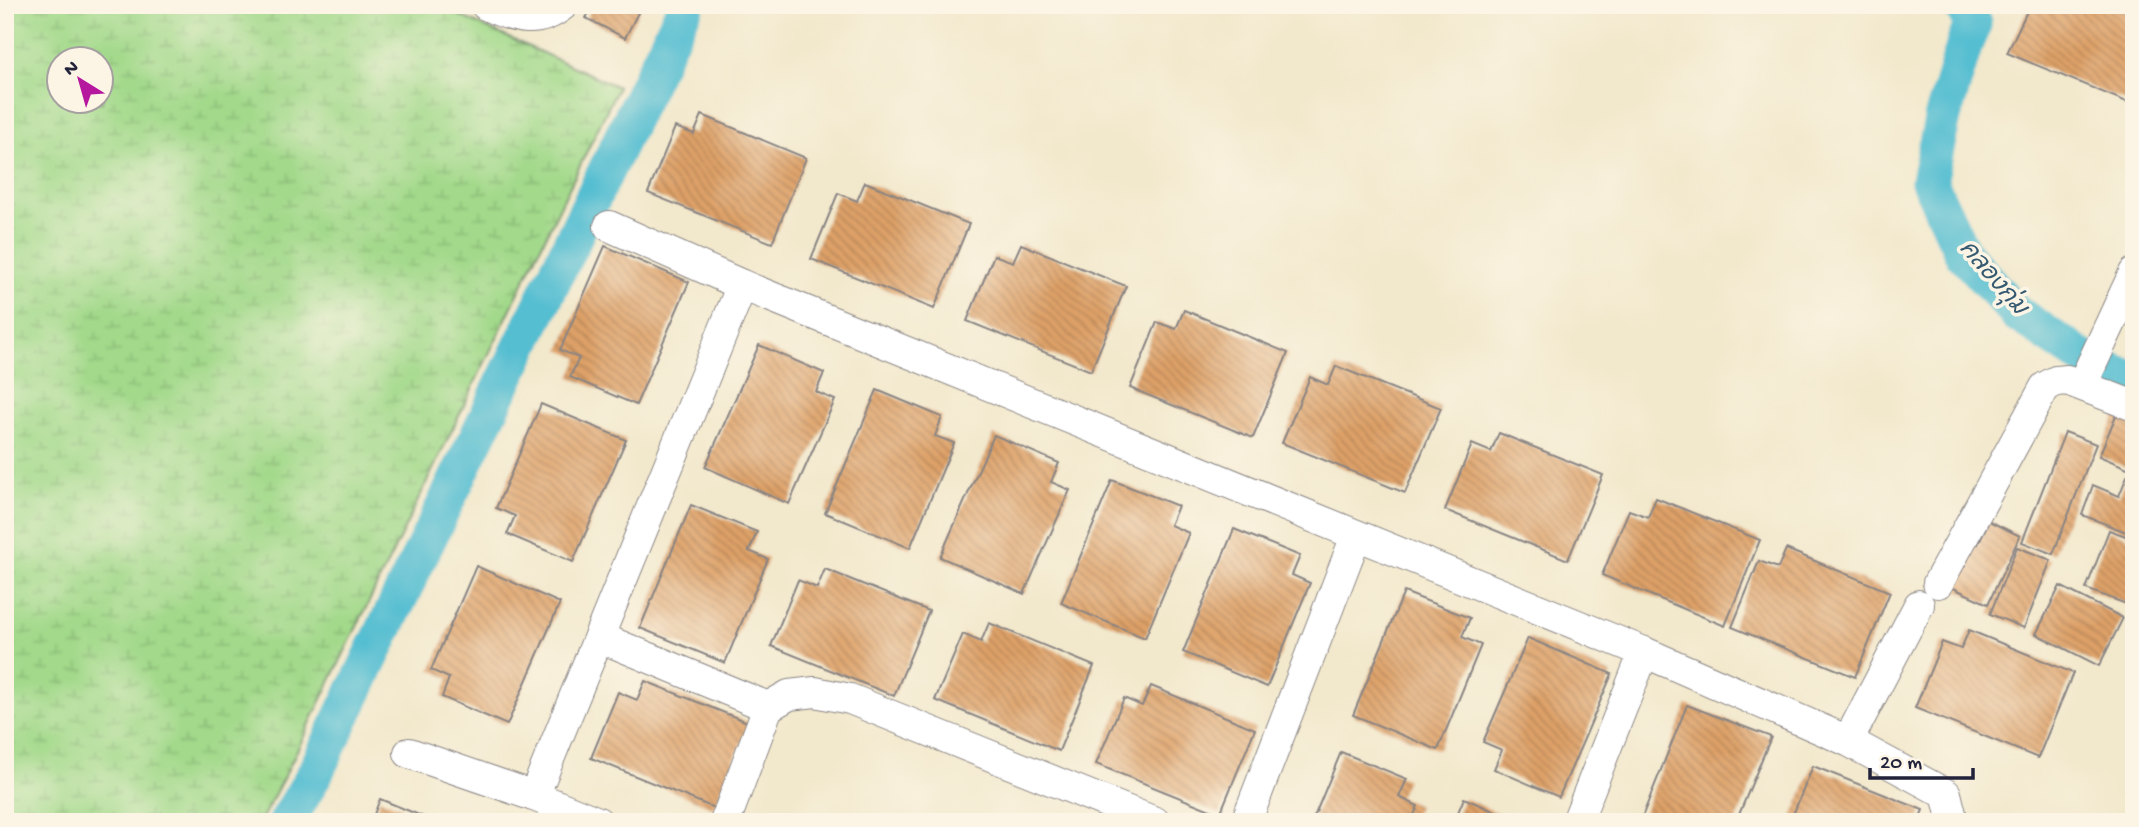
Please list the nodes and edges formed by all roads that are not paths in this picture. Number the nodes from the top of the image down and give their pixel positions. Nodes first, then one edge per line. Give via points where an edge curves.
1 (486, 5) edge
2 (563, 5) edge
3 (609, 226) dead end
4 (2134, 273) edge
5 (742, 285) junction
6 (2084, 382) junction
7 (2134, 406) edge
8 (1356, 536) junction
9 (599, 638) junction
10 (1644, 652) junction
11 (768, 707) junction
12 (1848, 741) junction
13 (409, 752) dead end
14 (534, 796) junction
15 (598, 822) edge
16 (725, 822) edge
17 (1155, 822) edge
18 (1245, 822) edge
19 (1577, 822) edge
20 (1953, 822) edge

1 - 2 street via 509,16 538,18
3 - 5 street
4 - 6 street
5 - 8 street
5 - 9 street
6 - 7 street
6 - 12 street via 2056,381 2045,387
8 - 10 street
8 - 18 street
9 - 11 street
9 - 14 street
10 - 12 street
10 - 19 street
11 - 16 street
11 - 17 street via 789,695 815,692 850,699
12 - 20 street via 1946,794
13 - 14 street
14 - 15 street

